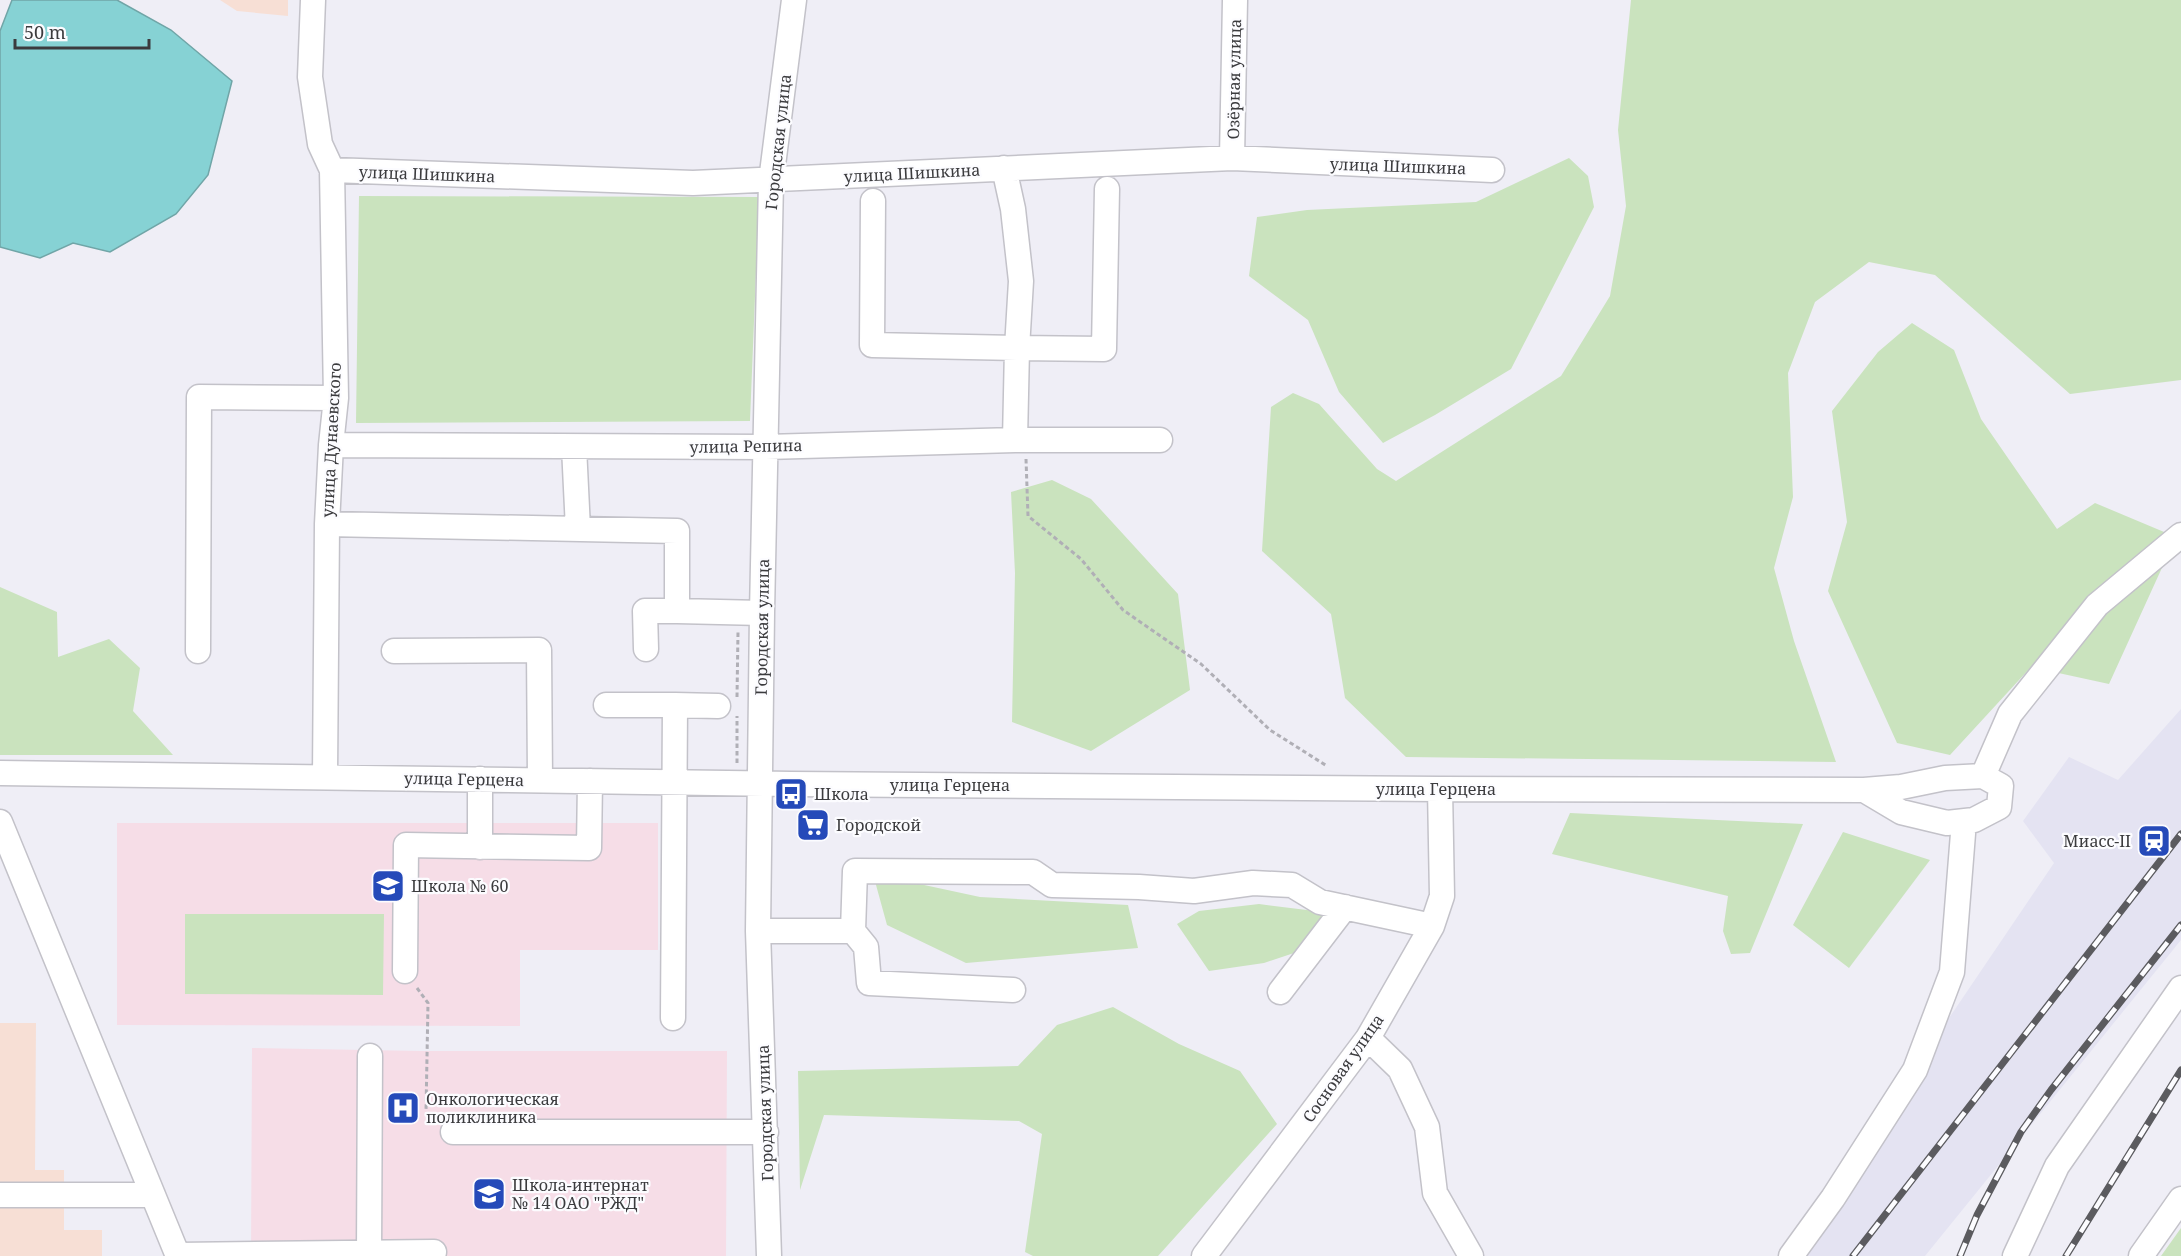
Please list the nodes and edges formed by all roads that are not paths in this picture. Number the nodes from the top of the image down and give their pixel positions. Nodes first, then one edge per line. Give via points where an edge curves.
1 (313, 0) edge
2 (794, 0) edge
3 (1235, 0) edge
4 (1232, 158) junction
5 (1004, 168) junction
6 (332, 170) junction
7 (1492, 170) dead end
8 (771, 181) junction
9 (1107, 189) dead end
10 (873, 201) dead end
11 (1017, 348) junction
12 (336, 398) junction
13 (1014, 440) junction
14 (1160, 440) dead end
15 (331, 445) junction
16 (574, 447) junction
17 (766, 447) junction
18 (327, 524) junction
19 (578, 529) junction
20 (2181, 535) edge
21 (677, 611) junction
22 (762, 613) junction
23 (645, 649) dead end
24 (198, 651) dead end
25 (394, 651) dead end
26 (606, 705) dead end
27 (675, 705) junction
28 (718, 706) dead end
29 (0, 772) edge
30 (1983, 776) junction
31 (326, 777) junction
32 (480, 779) junction
33 (540, 780) junction
34 (590, 781) junction
35 (675, 783) junction
36 (760, 783) junction
37 (1440, 789) junction
38 (1864, 790) junction
39 (1964, 821) junction
40 (0, 822) edge
41 (480, 847) junction
42 (1346, 907) junction
43 (1432, 926) junction
44 (758, 931) junction
45 (853, 931) junction
46 (405, 971) dead end
47 (2181, 988) edge
48 (1013, 990) dead end
49 (1280, 992) dead end
50 (673, 1018) dead end
51 (1368, 1038) junction
52 (370, 1056) dead end
53 (453, 1132) dead end
54 (766, 1132) junction
55 (0, 1195) edge
56 (153, 1195) junction
57 (2181, 1198) edge
58 (435, 1252) dead end
59 (369, 1253) junction
60 (178, 1255) edge
61 (769, 1256) edge
62 (1204, 1256) edge
63 (1472, 1256) edge
64 (1791, 1256) edge
65 (2015, 1256) edge
66 (2141, 1256) edge

1 - 6 street, улица Дунаевского via 310,77 320,144
2 - 8 street, Городская улица
3 - 4 street, Озёрная улица
4 - 5 street, улица Шишкина
4 - 7 street, улица Шишкина
5 - 8 street, улица Шишкина
5 - 11 street via 1021,281
6 - 8 street, улица Шишкина via 693,183
6 - 12 street, улица Дунаевского
8 - 17 street, Городская улица
9 - 11 street via 1104,349
10 - 11 street via 872,345
11 - 13 street
12 - 15 street, улица Дунаевского
12 - 24 street via 199,397
13 - 14 street, улица Репина
13 - 17 street, улица Репина
15 - 16 street, улица Репина
15 - 18 street, улица Дунаевского
16 - 17 street, улица Репина
16 - 19 street
17 - 22 street, Городская улица
18 - 19 street
18 - 31 street, улица Дунаевского
19 - 21 street via 677,531
20 - 30 street via 2097,605 2010,714
21 - 22 street
21 - 23 street via 645,610
22 - 36 street, Городская улица
25 - 33 street via 539,650
26 - 27 street
27 - 28 street
27 - 35 street
29 - 31 street, улица Герцена
30 - 38 street, улица Герцена
30 - 39 street via 2001,786 1999,807
31 - 32 street, улица Герцена
32 - 33 street, улица Герцена
32 - 41 street
33 - 34 street, улица Герцена
34 - 35 street, улица Герцена
34 - 41 street via 589,848
35 - 36 street, улица Герцена
35 - 50 street
36 - 37 street, улица Герцена
36 - 44 street, Городская улица
37 - 38 street, улица Герцена
37 - 43 street, Сосновая улица via 1442,896
38 - 39 street via 1901,812 1947,823
39 - 64 street via 1952,972 1915,1070
40 - 56 street
41 - 46 street via 406,845
42 - 43 street
42 - 45 street via 1320,902 1292,885 1253,883 1194,891 1052,885 1033,872 855,871
42 - 49 street
43 - 51 street, Сосновая улица
44 - 45 street
44 - 54 street, Городская улица
45 - 48 street via 866,947 869,983
47 - 65 street via 2057,1166
51 - 62 street, Сосновая улица
51 - 63 street via 1400,1069 1427,1127 1435,1193
52 - 59 street
53 - 54 street
54 - 61 street, Городская улица
55 - 56 street
56 - 60 street
57 - 66 street
58 - 59 street
59 - 60 street

